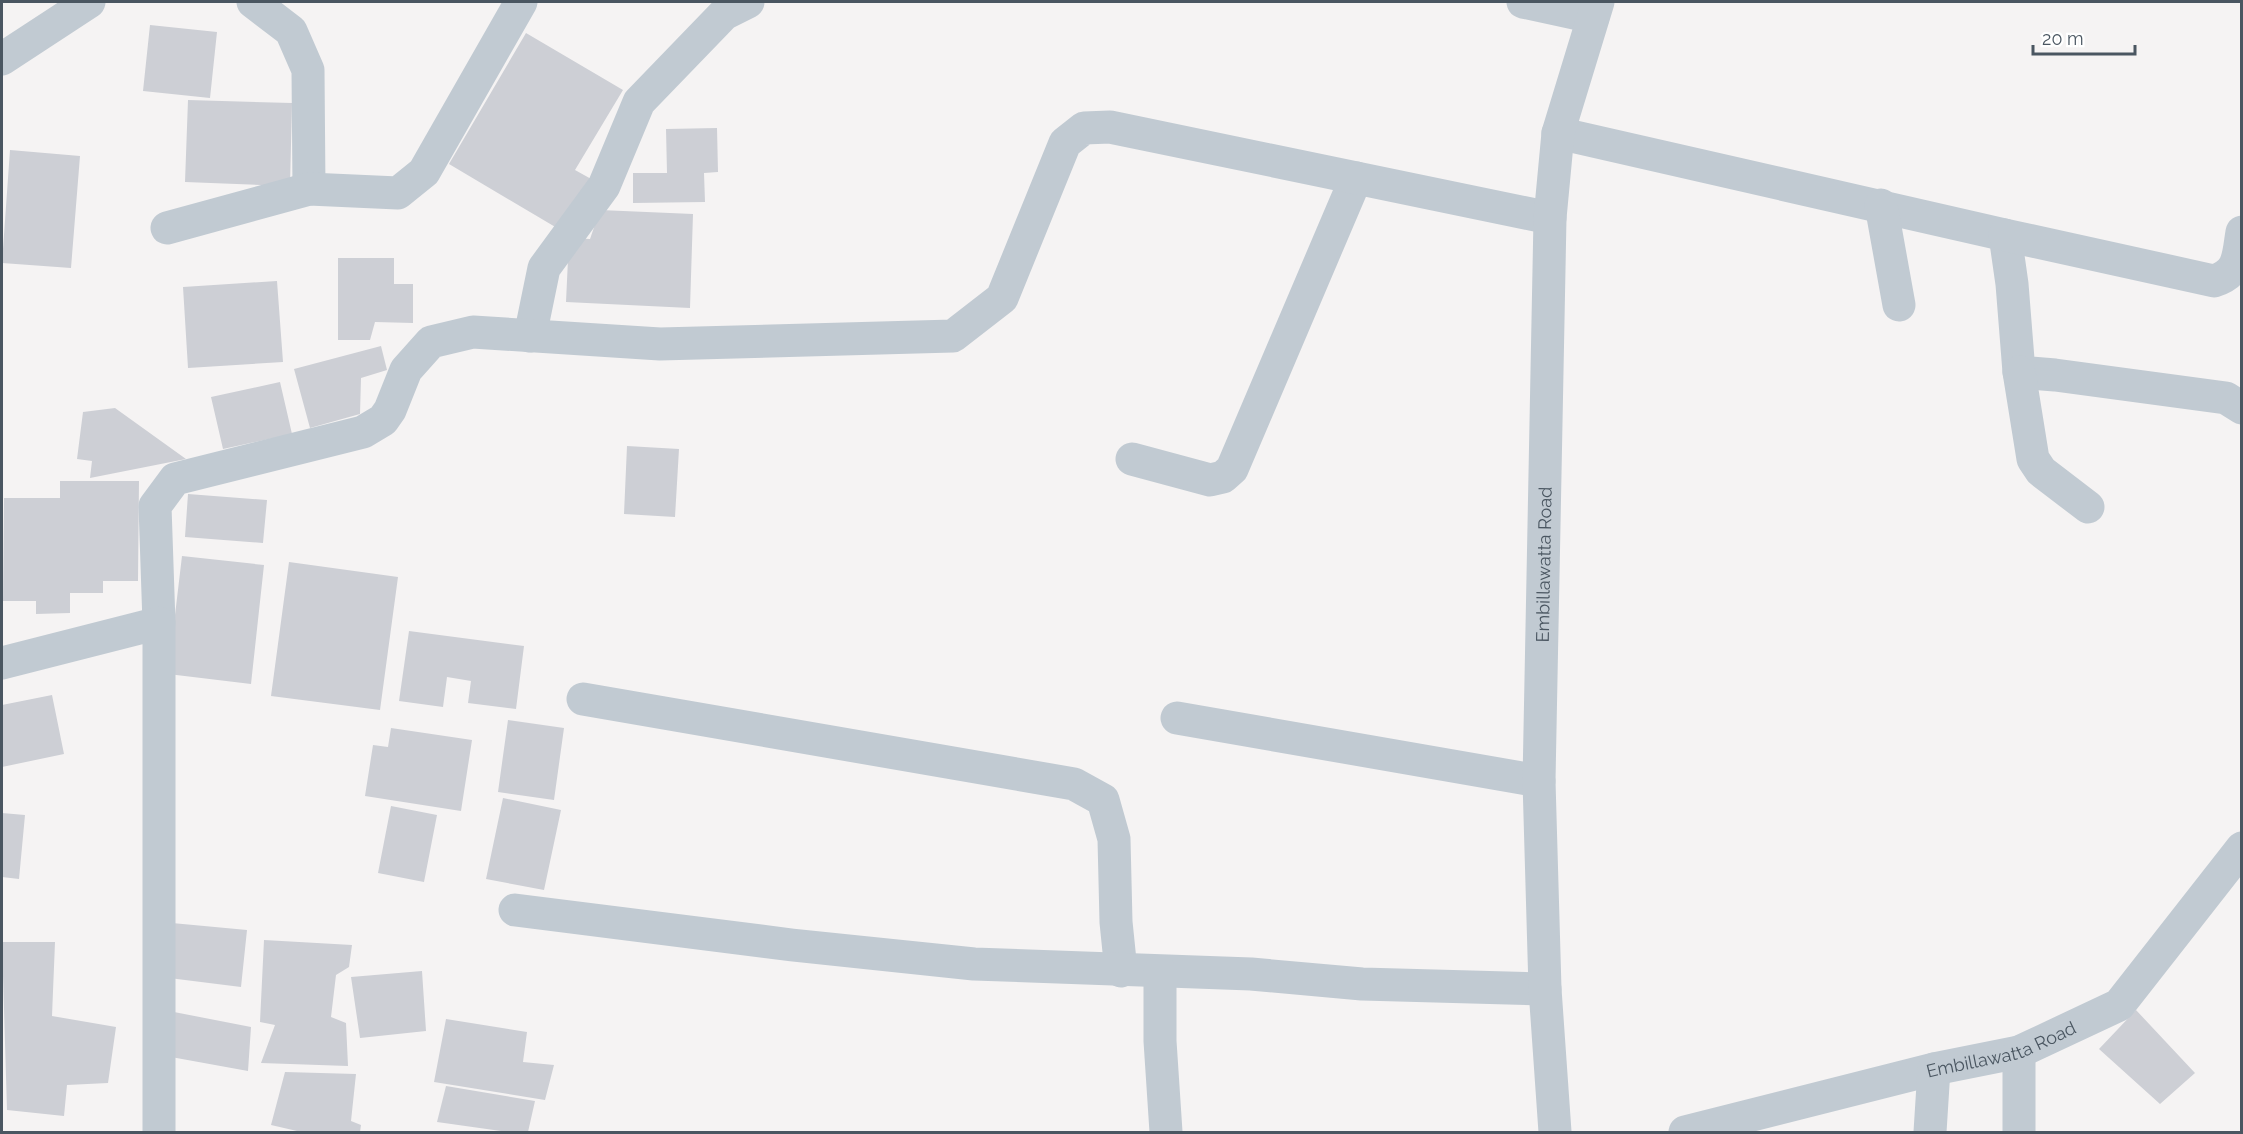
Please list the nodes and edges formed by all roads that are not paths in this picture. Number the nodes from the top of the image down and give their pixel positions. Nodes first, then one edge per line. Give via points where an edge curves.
1 (89, 2) edge
2 (253, 2) edge
3 (521, 2) edge
4 (748, 2) edge
5 (1523, 2) edge
6 (1596, 9) edge
7 (2, 59) edge
8 (1558, 133) junction
9 (1356, 178) junction
10 (309, 189) junction
11 (1881, 205) junction
12 (1550, 218) junction
13 (167, 228) dead end
14 (2241, 232) edge
15 (2005, 235) junction
16 (1899, 305) dead end
17 (530, 336) junction
18 (2019, 372) junction
19 (2241, 408) edge
20 (1132, 459) dead end
21 (2088, 507) dead end
22 (159, 623) junction
23 (2, 663) edge
24 (583, 699) dead end
25 (1177, 718) dead end
26 (1539, 780) junction
27 (2241, 848) edge
28 (515, 910) dead end
29 (1121, 971) junction
30 (1160, 972) junction
31 (1545, 989) junction
32 (2019, 1052) junction
33 (1934, 1069) junction
34 (159, 1132) edge
35 (1166, 1132) edge
36 (1555, 1132) edge
37 (1685, 1132) edge
38 (1930, 1132) edge
39 (2019, 1132) edge

1 - 7 street
2 - 10 street via 291,31 308,70
3 - 10 street via 424,172 398,193
4 - 17 street via 724,14 639,102 604,186 544,268
5 - 6 street
6 - 8 street, Embillawatta Road
8 - 11 street
8 - 12 street, Embillawatta Road
9 - 12 street
9 - 17 street via 1110,127 1084,128 1065,143 1002,298 953,336 660,344
9 - 20 street via 1232,469 1210,480
10 - 13 street
11 - 15 street
11 - 16 street
12 - 26 street, Embillawatta Road
14 - 15 street via 2238,262 2227,277 2214,281
15 - 18 street
17 - 22 street via 473,332 431,342 406,370 383,420 363,432 175,479 155,506
18 - 19 street via 2226,398
18 - 21 street via 2033,459 2041,471
22 - 23 street
22 - 34 street
24 - 29 street via 1074,784 1103,800 1114,839
25 - 26 street
26 - 31 street, Embillawatta Road
27 - 32 street, Embillawatta Road via 2119,1005
28 - 29 street via 974,964
29 - 30 street
30 - 31 street via 1251,974 1362,984
30 - 35 street
31 - 36 street, Embillawatta Road
32 - 33 street, Embillawatta Road
32 - 39 street
33 - 37 street, Embillawatta Road
33 - 38 street

